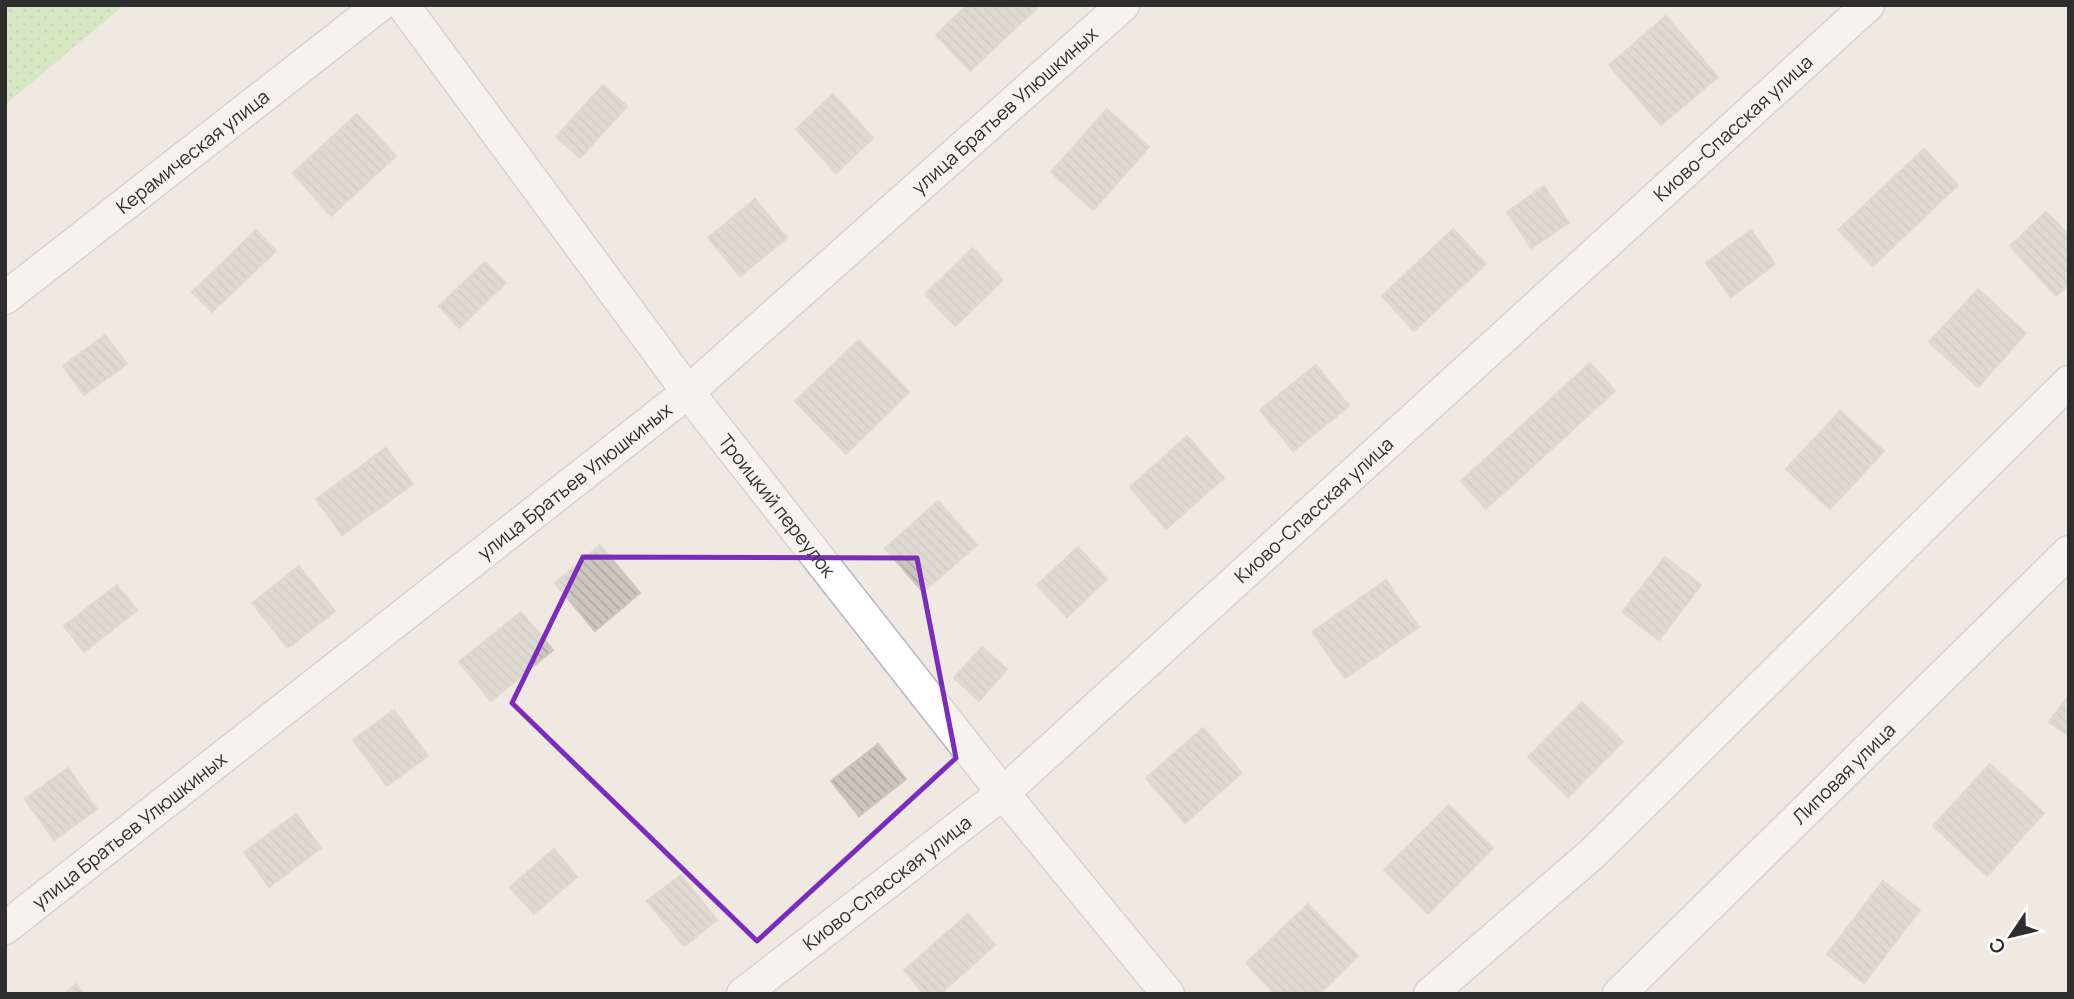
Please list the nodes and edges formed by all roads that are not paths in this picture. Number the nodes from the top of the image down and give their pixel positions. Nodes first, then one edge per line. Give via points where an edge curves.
1 (380, 5) edge
2 (403, 5) edge
3 (1123, 5) edge
4 (1868, 5) edge
5 (5, 298) edge
6 (2069, 382) edge
7 (688, 392) junction
8 (2069, 552) edge
9 (1003, 793) junction
10 (5, 928) edge
11 (743, 994) edge
12 (1168, 994) edge
13 (1430, 994) edge
14 (1619, 994) edge

1 - 5 street, Керамическая улица
2 - 7 street, Троицкий переулок
3 - 7 street, улица Братьев Улюшкиных
4 - 9 street, Киово-Спасская улица
6 - 13 street via 1593,853
7 - 9 street, Троицкий переулок
7 - 10 street, улица Братьев Улюшкиных
8 - 14 street, Липовая улица
9 - 11 street, Киово-Спасская улица
9 - 12 street, Троицкий переулок

